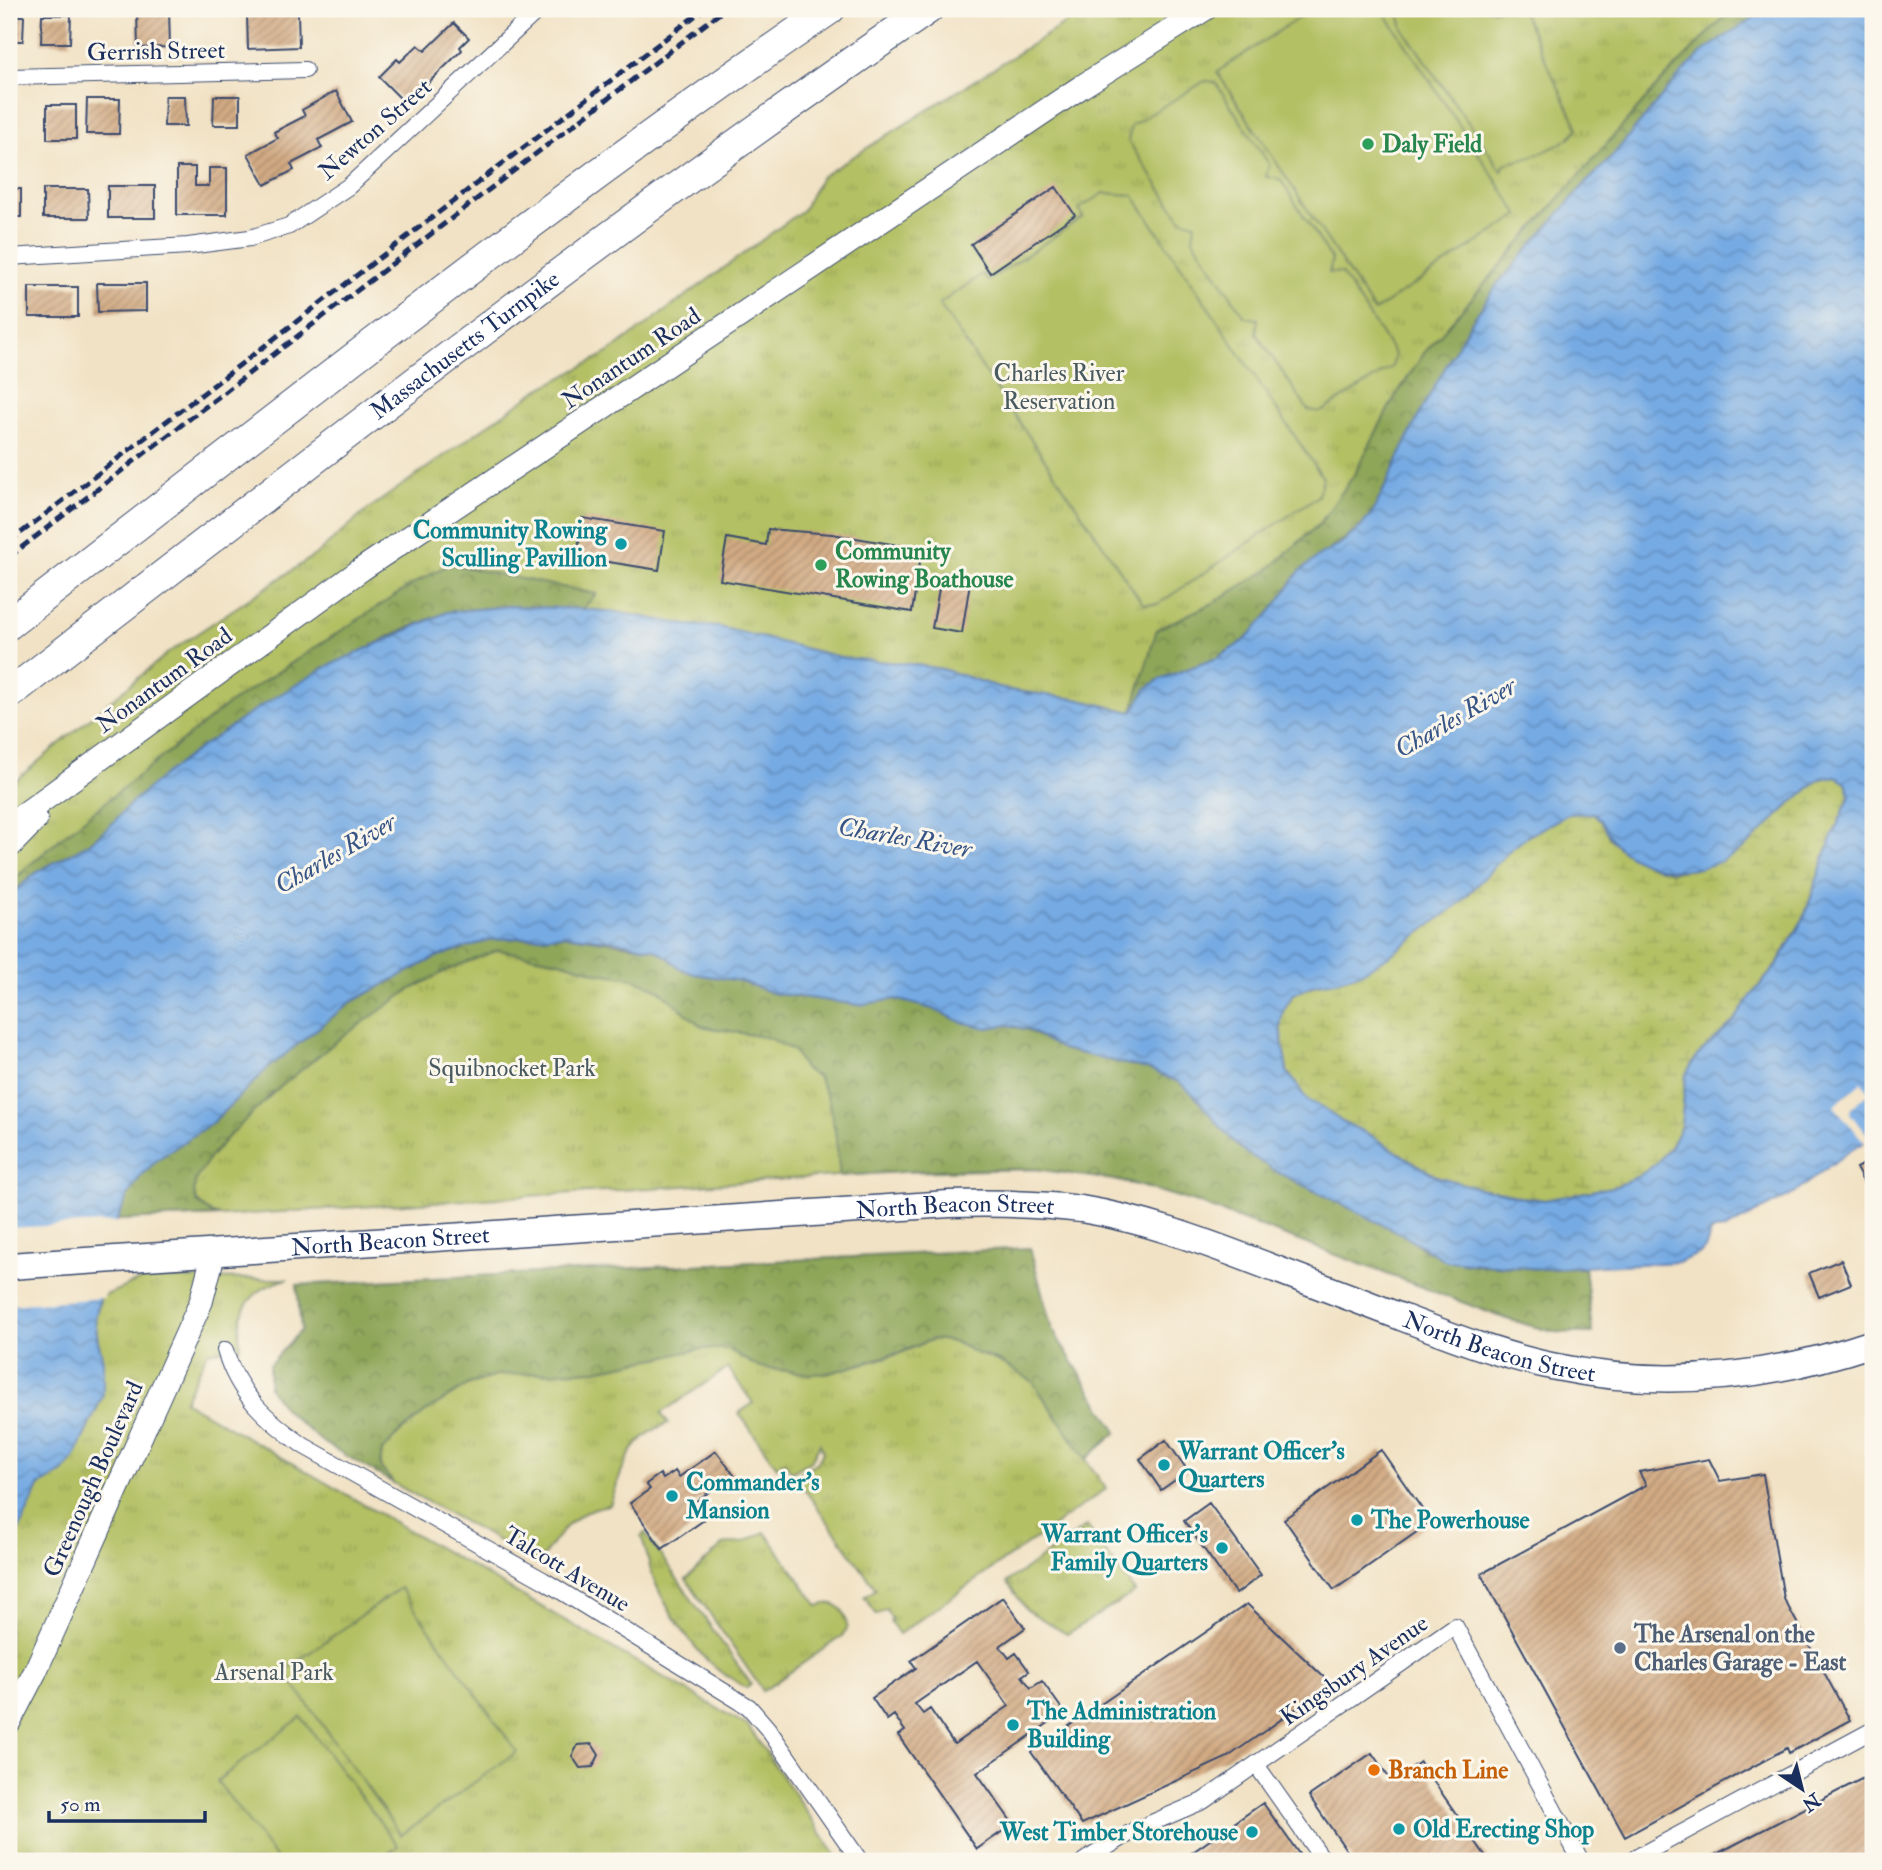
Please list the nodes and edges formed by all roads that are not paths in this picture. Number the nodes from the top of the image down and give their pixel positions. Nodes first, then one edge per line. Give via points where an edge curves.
1 (539, 9) edge
2 (830, 9) edge
3 (928, 9) edge
4 (1205, 9) edge
5 (305, 70) dead end
6 (9, 77) edge
7 (9, 257) edge
8 (9, 624) edge
9 (9, 694) edge
10 (96, 763) junction
11 (9, 825) edge
12 (9, 847) edge
13 (214, 1252) junction
14 (9, 1266) edge
15 (1873, 1343) edge
16 (225, 1350) dead end
17 (9, 1722) edge
18 (1873, 1730) edge
19 (1257, 1766) junction
20 (860, 1861) edge
21 (1084, 1861) edge
22 (1324, 1861) edge
23 (1581, 1861) edge
24 (1630, 1861) edge

1 - 7 street, Newton Street via 349,187 289,226 250,238 188,246
2 - 8 highway via 502,246
3 - 9 highway, Massachusetts Turnpike via 597,243
4 - 10 main road, Nonantum Road via 1081,87 362,569
5 - 6 street, Gerrish Street
10 - 11 main road, Nonantum Road
10 - 12 main road, Nonantum Road
13 - 14 main road, North Beacon Street
13 - 15 main road, North Beacon Street via 1017,1204 1083,1210 1161,1227 1485,1348 1576,1371 1657,1379 1711,1378 1797,1365
13 - 17 main road, Greenough Boulevard via 201,1301
16 - 20 street, Talcott Avenue via 244,1392 304,1446 543,1580 749,1707
18 - 24 street
19 - 21 street, Kingsbury Avenue via 1203,1801 1135,1830
19 - 22 street
19 - 23 street, Kingsbury Avenue via 1455,1626

